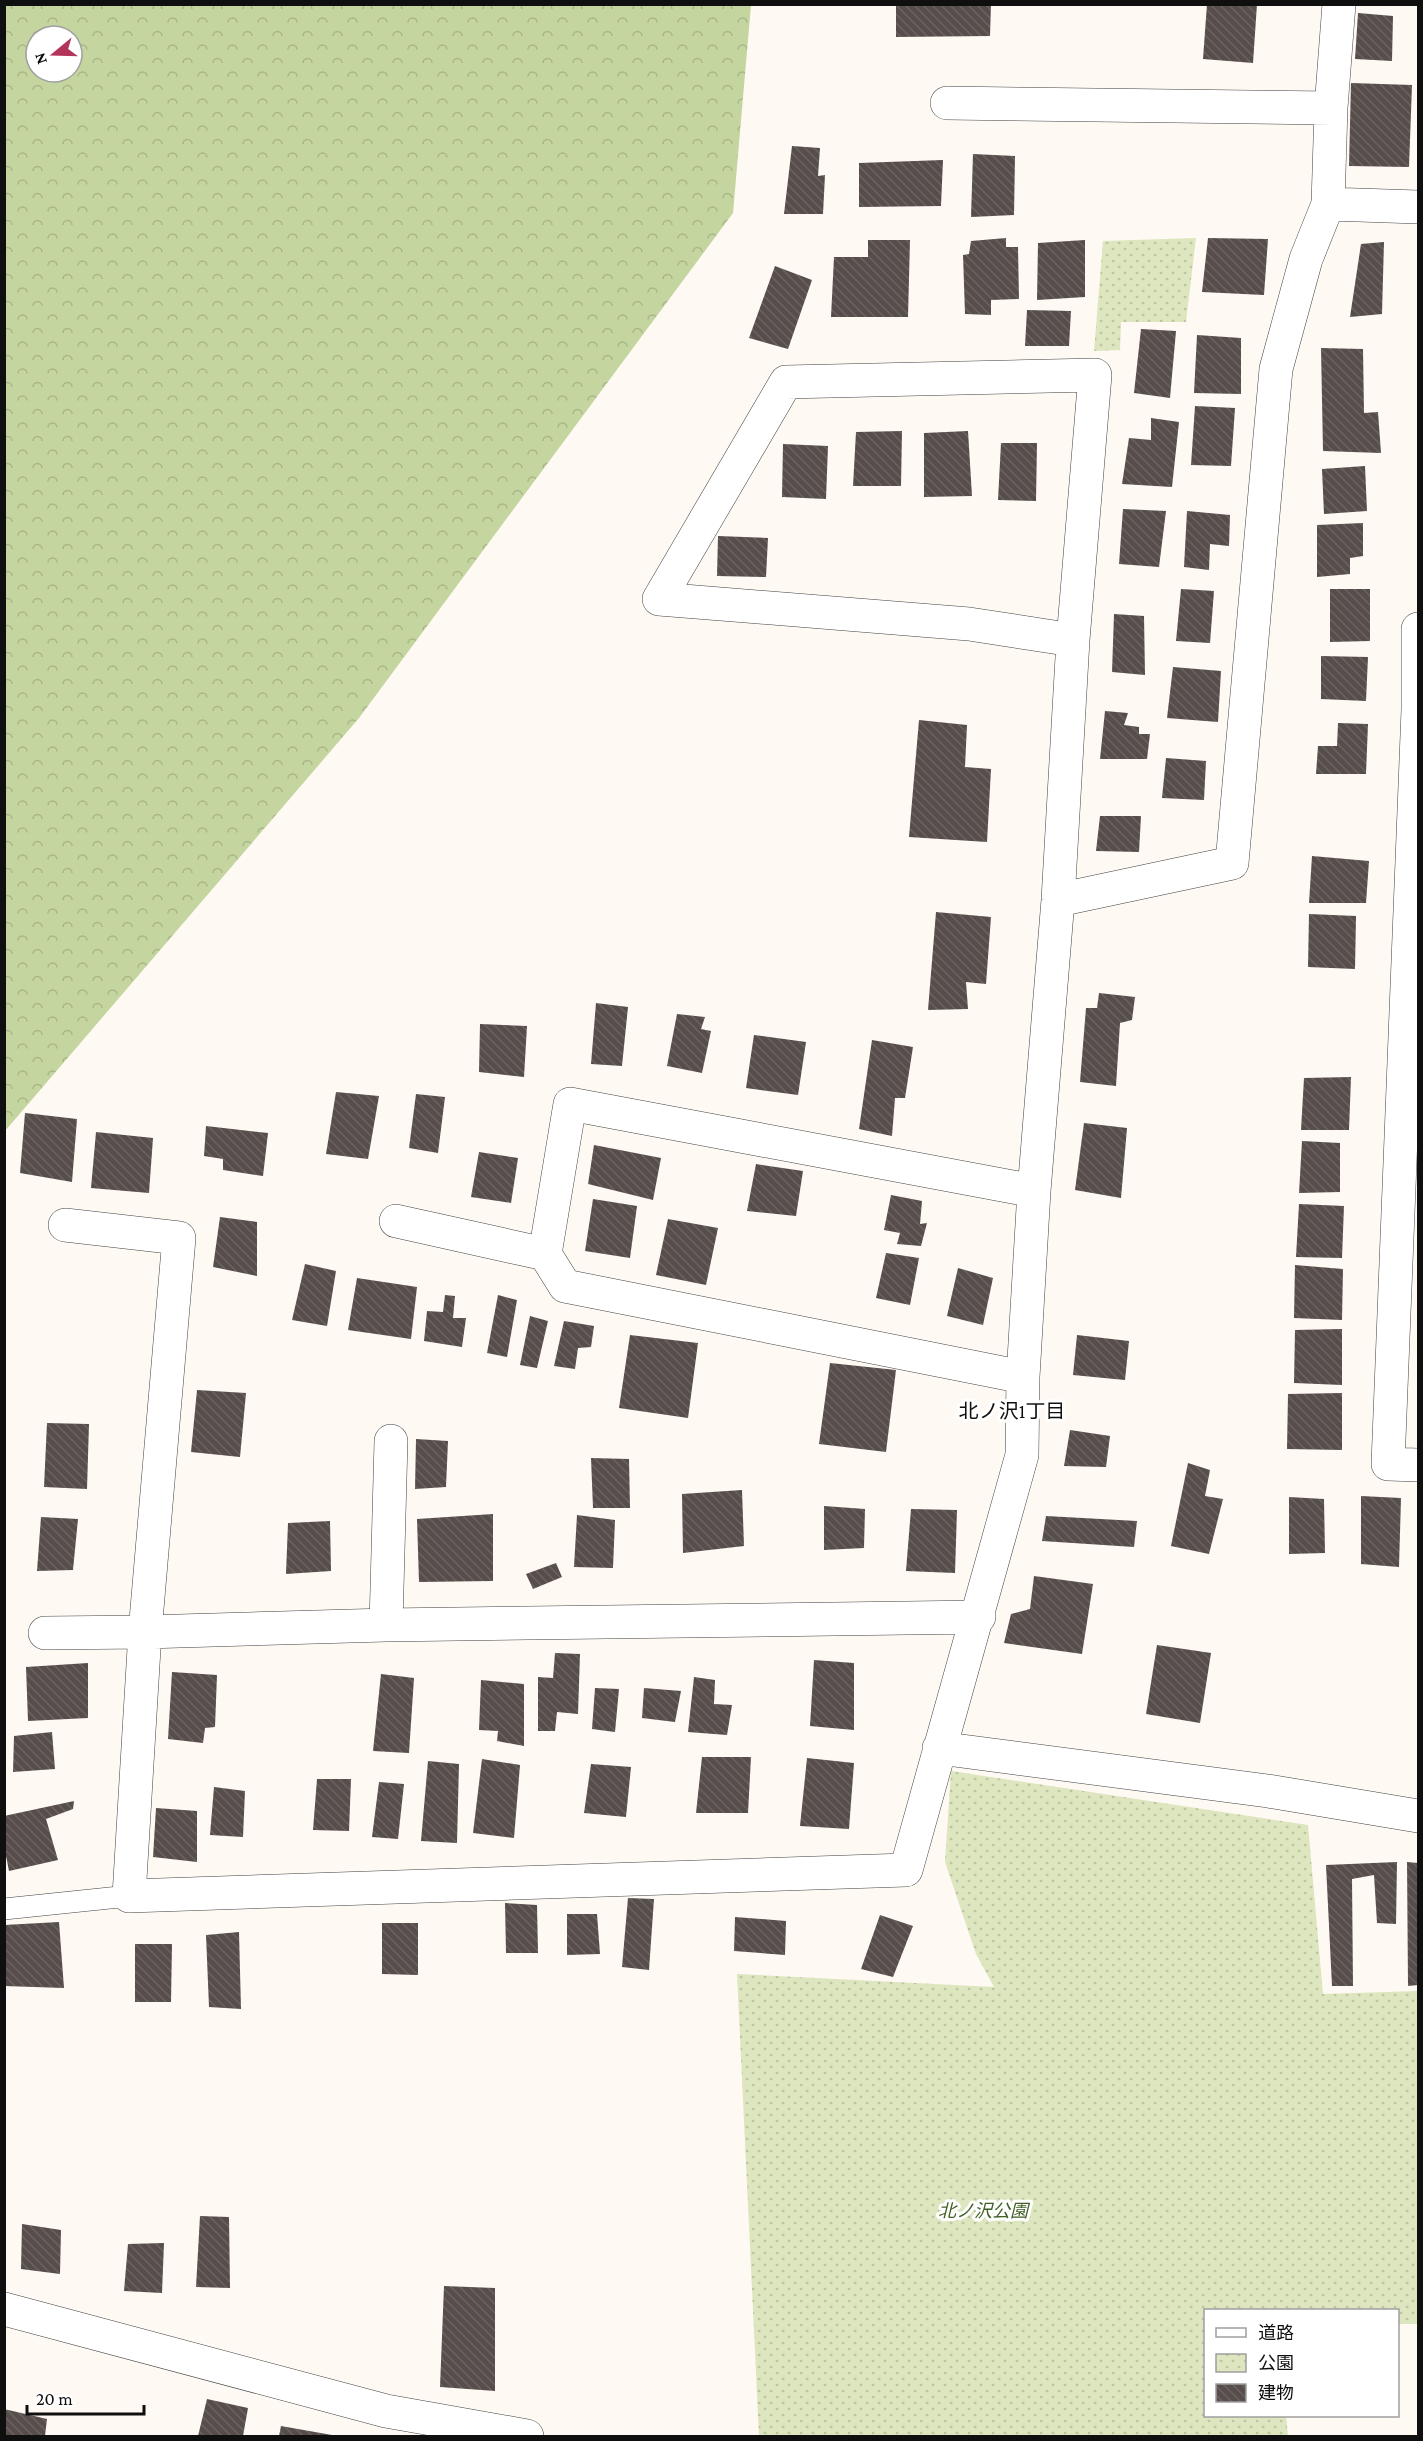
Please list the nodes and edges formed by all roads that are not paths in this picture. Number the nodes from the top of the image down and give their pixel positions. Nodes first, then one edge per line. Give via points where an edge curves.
1 (1339, 4) edge
2 (947, 103) dead end
3 (1331, 108) junction
4 (1328, 204) junction
5 (1419, 207) edge
6 (1419, 629) edge
7 (1073, 640) junction
8 (1418, 710) edge
9 (1058, 900) junction
10 (1034, 1191) junction
11 (396, 1221) dead end
12 (65, 1225) dead end
13 (545, 1254) junction
14 (1023, 1377) junction
15 (391, 1441) dead end
16 (1419, 1465) edge
17 (979, 1617) junction
18 (386, 1625) junction
19 (145, 1632) junction
20 (45, 1633) dead end
21 (939, 1748) junction
22 (1419, 1816) edge
23 (129, 1896) junction
24 (4, 1909) edge
25 (4, 2309) edge
26 (383, 2424) edge
27 (527, 2436) edge

1 - 3 street
2 - 3 street
3 - 4 street
4 - 5 street
4 - 9 street via 1306,259 1276,369 1232,862
6 - 8 street
7 - 7 street via 969,624 659,598 786,382 1095,375
7 - 9 street
8 - 16 street via 1388,1464
9 - 10 street
10 - 13 street via 570,1104
10 - 14 street
11 - 13 street
12 - 19 street via 178,1238
13 - 14 street via 565,1286
14 - 17 street via 1022,1455
15 - 18 street
17 - 18 street
17 - 21 street
18 - 19 street
19 - 20 street
19 - 23 street
21 - 22 street via 1268,1791
21 - 23 street via 906,1870
23 - 24 lane
25 - 26 street
26 - 27 street

